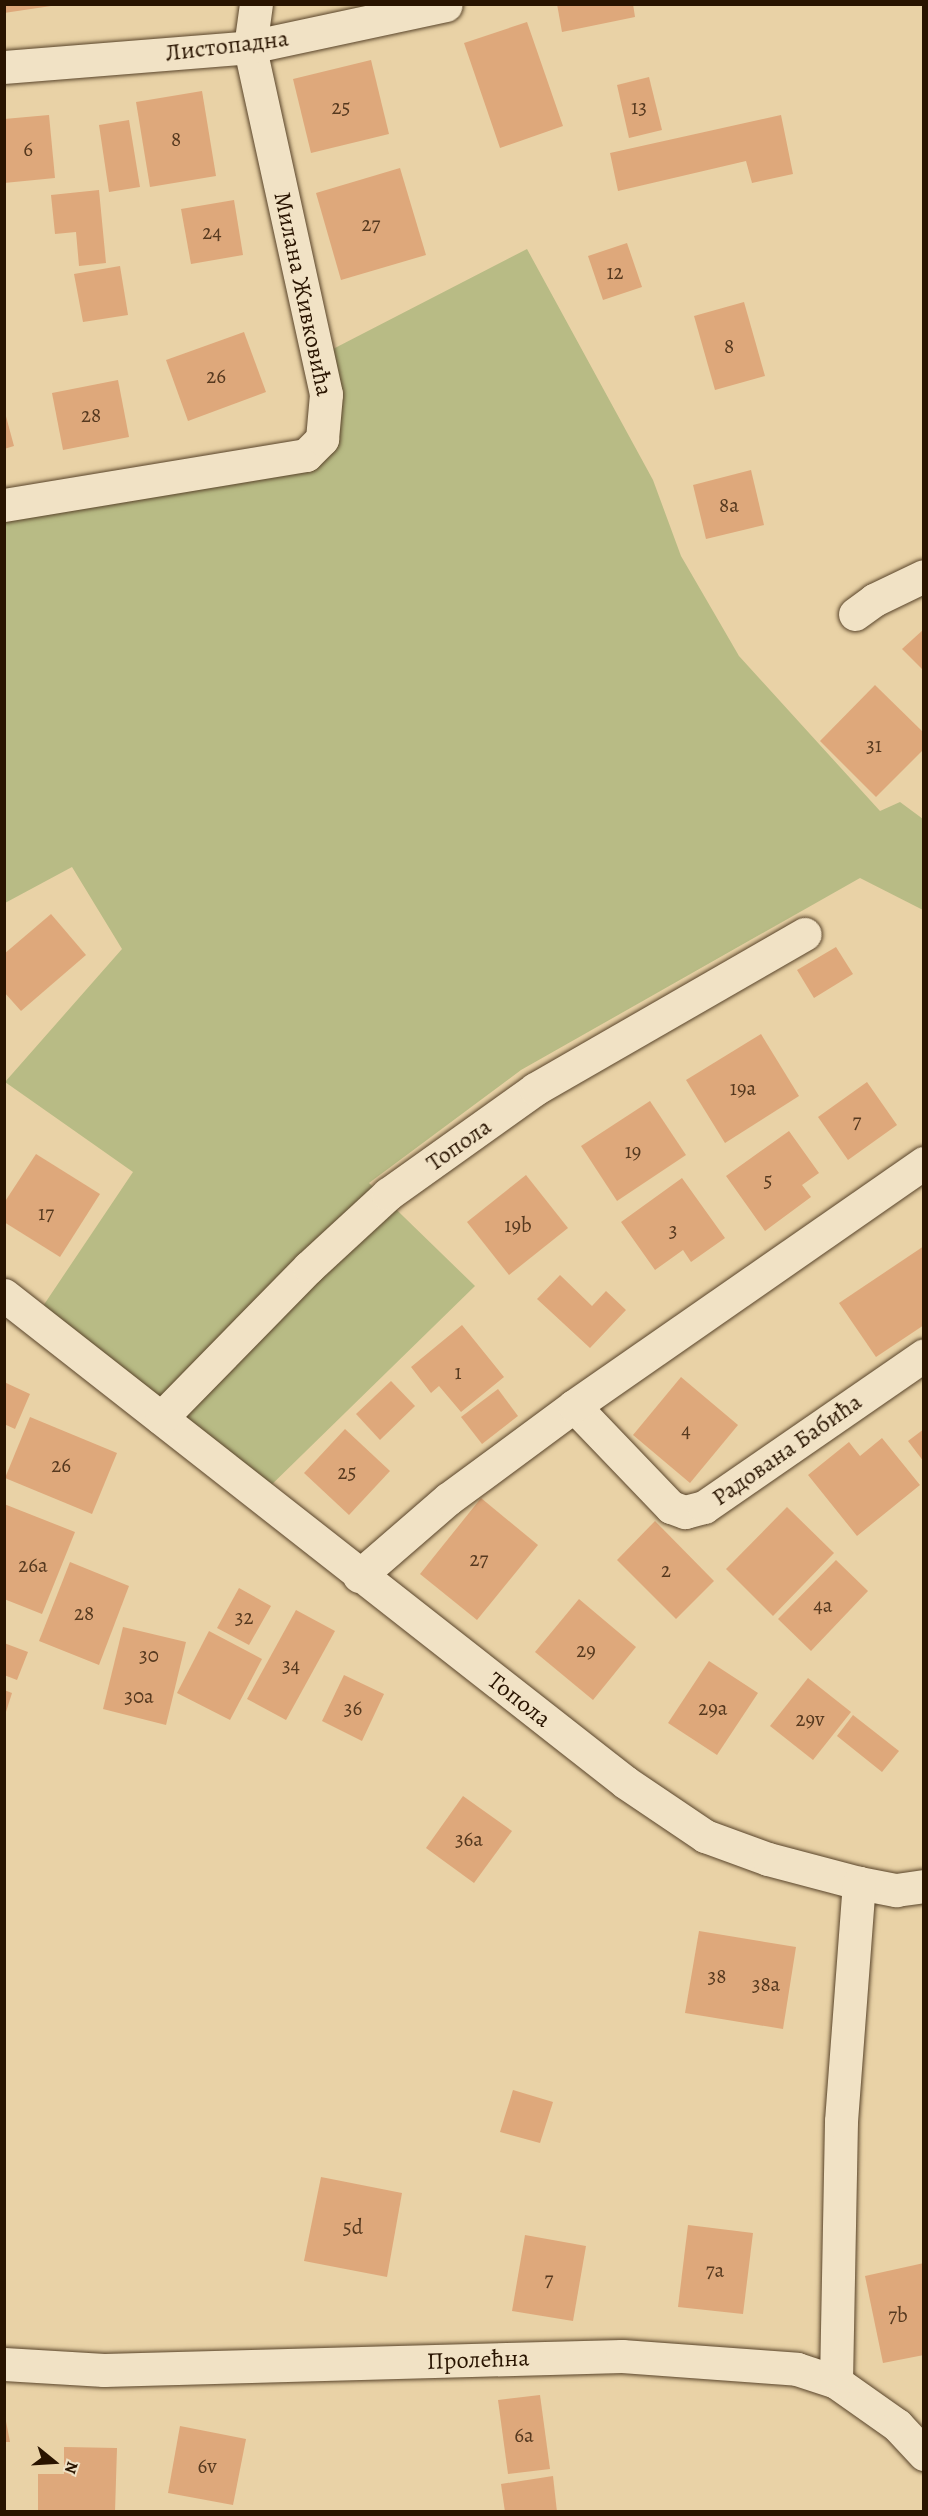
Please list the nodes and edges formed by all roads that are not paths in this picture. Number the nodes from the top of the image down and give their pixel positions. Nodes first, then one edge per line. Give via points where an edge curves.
1 (256, 4) edge
2 (446, 5) edge
3 (250, 47) junction
4 (4, 67) edge
5 (4, 505) edge
6 (924, 576) edge
7 (855, 614) dead end
8 (805, 934) dead end
9 (924, 1163) edge
10 (4, 1295) edge
11 (924, 1355) edge
12 (574, 1407) junction
13 (161, 1418) junction
14 (359, 1576) junction
15 (859, 1882) junction
16 (924, 1886) edge
17 (4, 2364) edge
18 (836, 2382) junction
19 (910, 2418) edge
20 (924, 2454) edge

1 - 3 street, Милана Живковића
2 - 3 street, Листопадна
3 - 4 street, Листопадна
3 - 5 street, Милана Живковића via 326,394 322,439 306,455
6 - 7 street via 874,600
8 - 13 street, Топола via 535,1089 387,1194 309,1267
9 - 12 street
10 - 13 street, Топола
11 - 12 street, Радована Бабића via 704,1507 685,1512 671,1507
12 - 14 street via 448,1499
13 - 14 street, Топола
14 - 15 street, Топола via 631,1787 705,1836 768,1859
15 - 16 street, Топола via 896,1890
15 - 18 street via 841,2121
17 - 18 street, Пролећна via 104,2370 622,2356 797,2369
18 - 19 street, Пролећна
19 - 20 street, Пролећна

